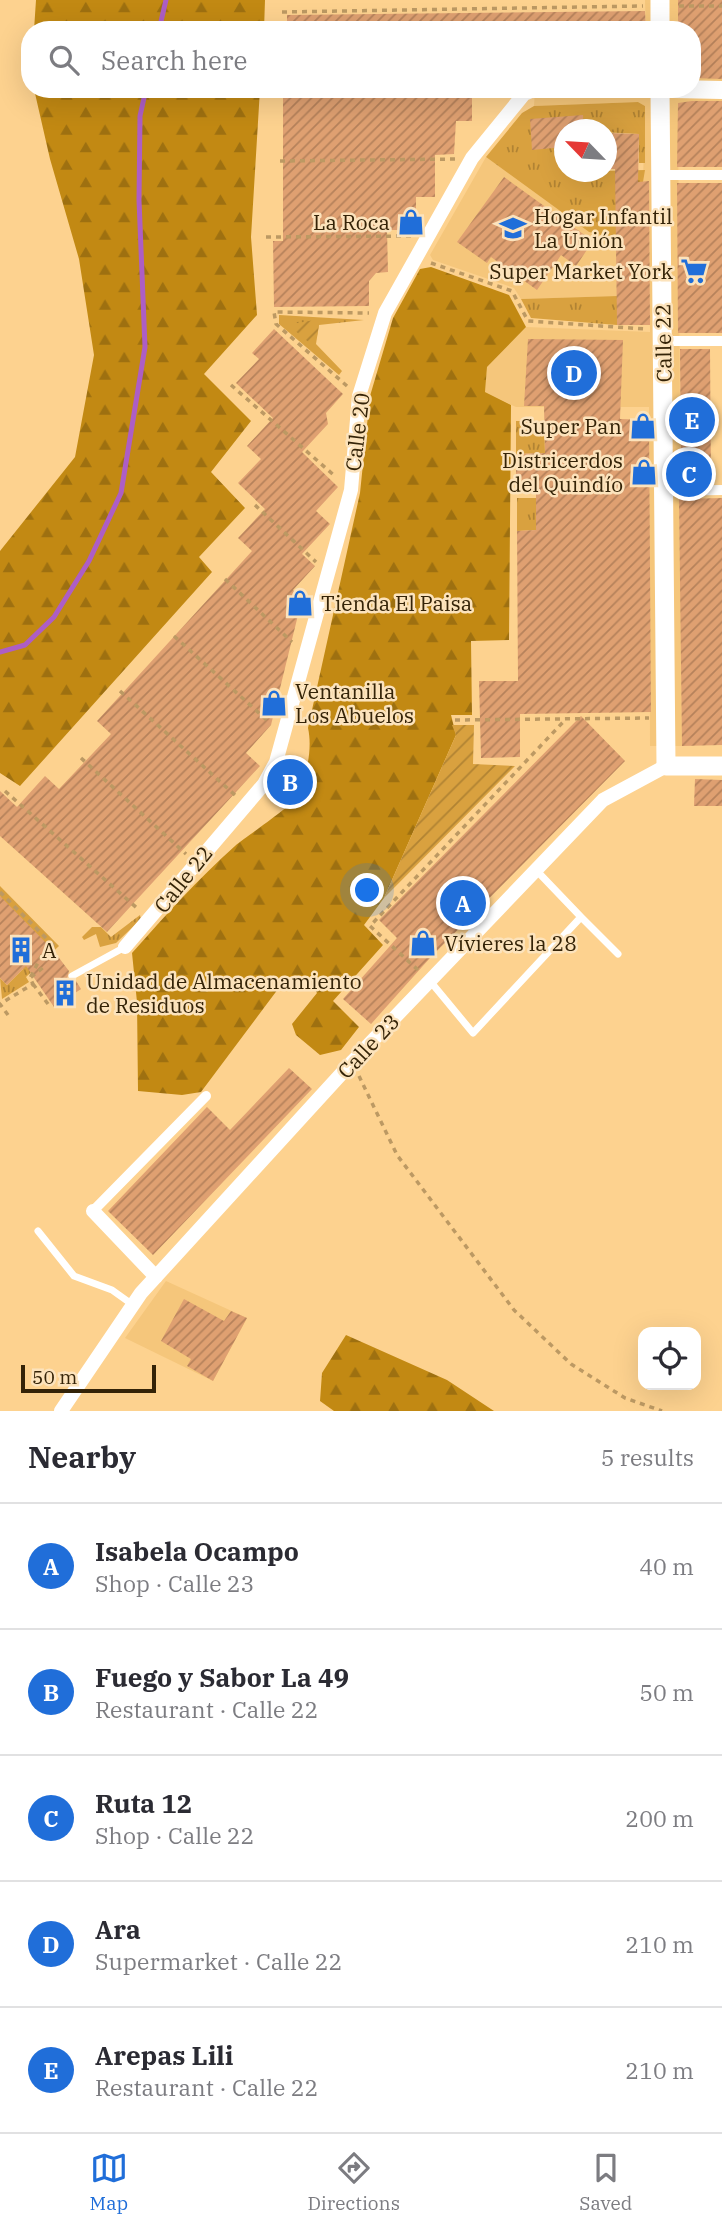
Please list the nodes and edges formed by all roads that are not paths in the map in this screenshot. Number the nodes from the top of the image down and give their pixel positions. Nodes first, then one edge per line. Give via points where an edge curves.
1 (660, 3) edge
2 (660, 21) edge
3 (701, 90) edge
4 (722, 90) edge
5 (525, 98) edge
6 (660, 98) edge
7 (660, 175) junction
8 (722, 175) edge
9 (663, 335) junction
10 (722, 341) edge
11 (722, 490) edge
12 (663, 491) junction
13 (276, 762) joint
14 (666, 766) junction
15 (722, 766) edge
16 (537, 870) junction
17 (582, 917) junction
18 (125, 947) joint
19 (618, 954) dead end
20 (72, 976) dead end
21 (430, 981) junction
22 (206, 1096) dead end
23 (93, 1210) joint
24 (38, 1231) dead end
25 (156, 1277) junction
26 (133, 1305) junction
27 (65, 1407) edge

1 - 2 main road
3 - 4 street
5 - 13 street, Calle 20 via 472,158 385,313 359,396 351,489
6 - 7 main road, Calle 22
7 - 8 street
7 - 9 main road, Calle 22
9 - 10 street
9 - 12 main road, Calle 22
11 - 12 street
12 - 14 main road, Calle 22
13 - 18 street, Calle 22 via 264,784
14 - 15 main road, Calle 23
14 - 16 street, Calle 23 via 603,800
16 - 17 lane
16 - 21 street, Calle 23
17 - 19 lane
17 - 21 lane via 473,1033
18 - 20 lane, Calle 22
21 - 25 street, Calle 23
22 - 23 street
23 - 25 street
24 - 26 lane via 74,1276 112,1290
25 - 26 street, Calle 23
26 - 27 street, Calle 23

